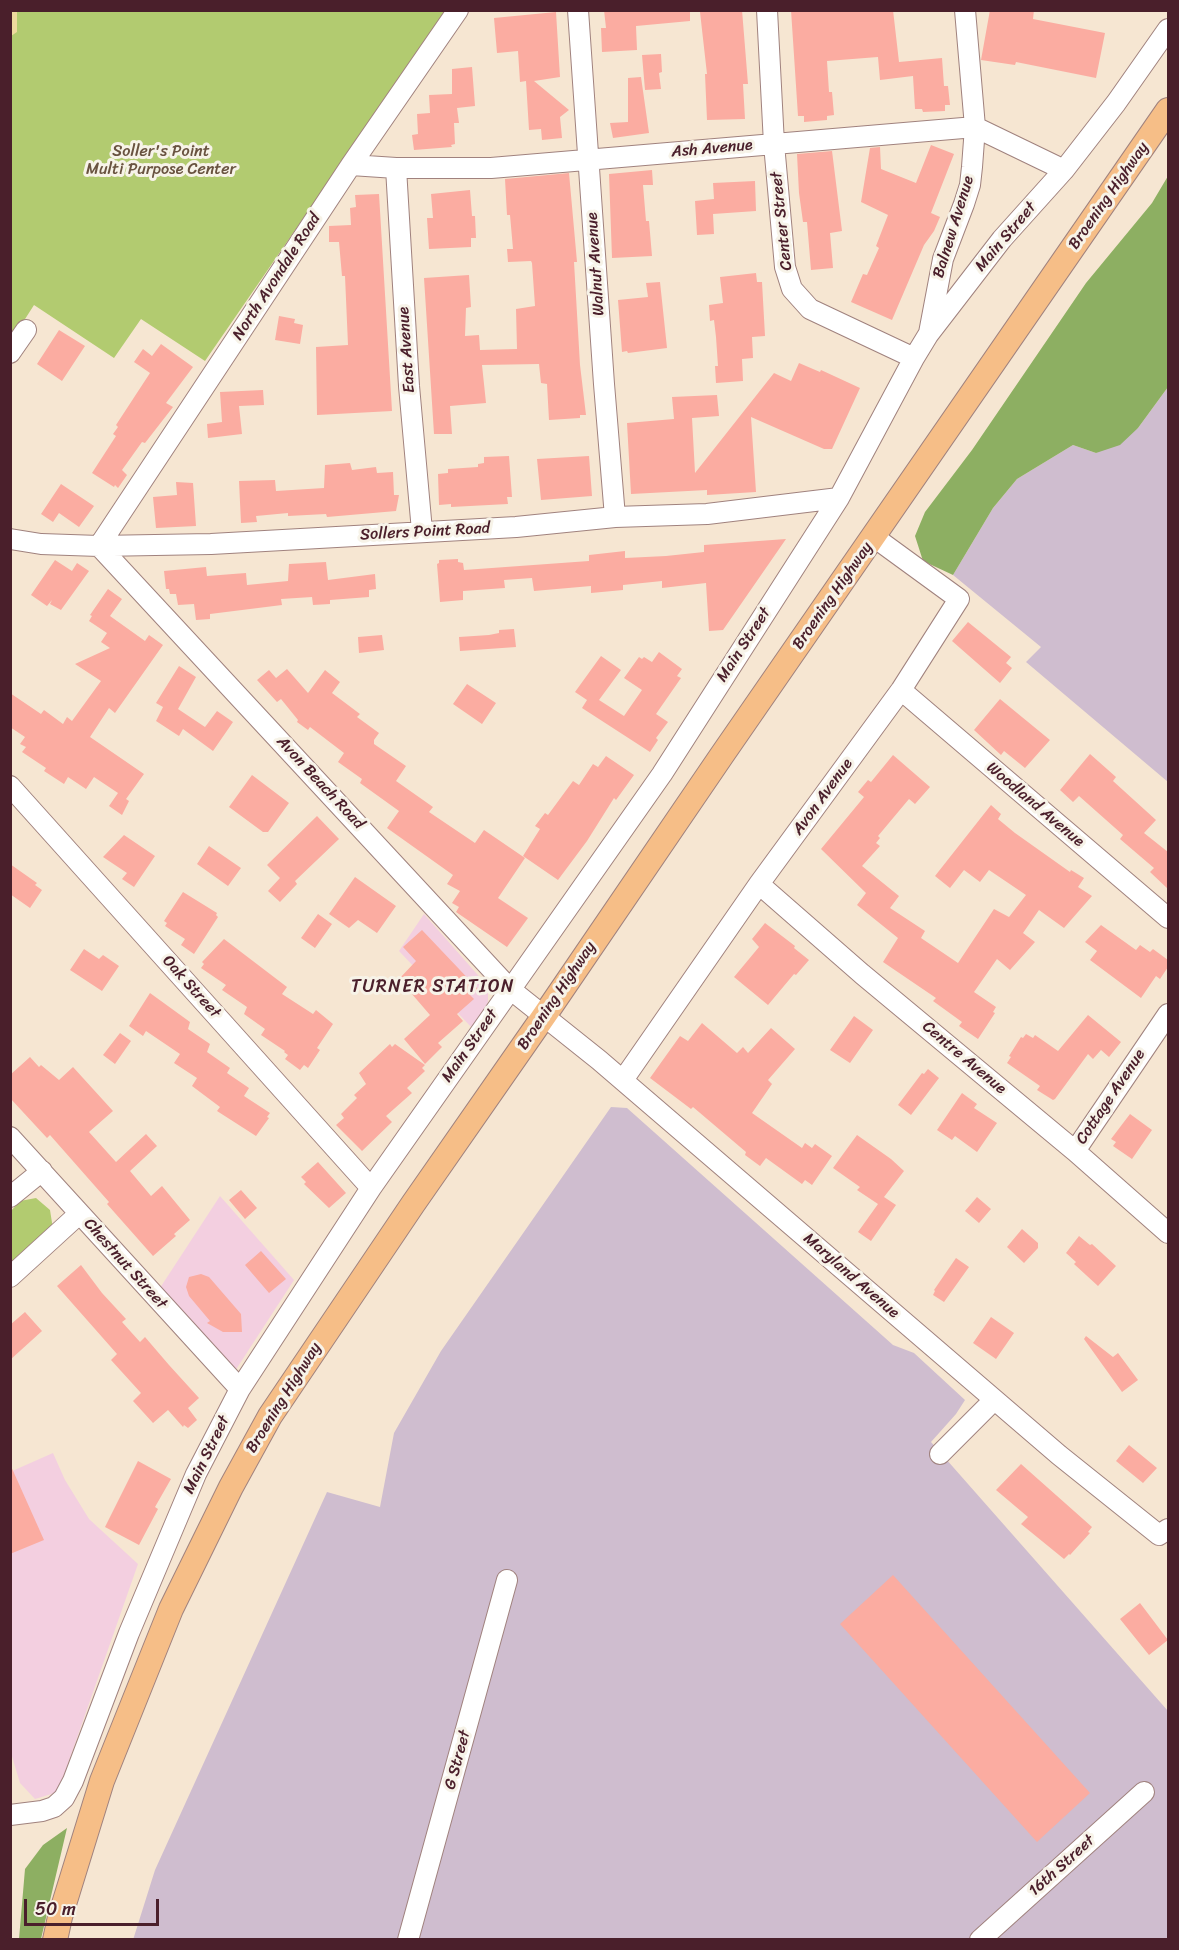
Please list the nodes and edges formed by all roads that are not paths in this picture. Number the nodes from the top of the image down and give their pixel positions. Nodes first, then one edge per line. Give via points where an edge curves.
1 (458, 10) edge
2 (578, 10) edge
3 (767, 10) edge
4 (965, 10) edge
5 (1168, 29) edge
6 (1168, 111) edge
7 (975, 127) junction
8 (774, 144) junction
9 (589, 160) junction
10 (351, 165) junction
11 (396, 168) junction
12 (1064, 170) junction
13 (27, 330) dead end
14 (928, 335) junction
15 (10, 353) edge
16 (914, 357) junction
17 (838, 498) junction
18 (615, 517) junction
19 (422, 531) junction
20 (874, 537) junction
21 (10, 539) edge
22 (99, 546) junction
23 (902, 690) junction
24 (10, 786) edge
25 (759, 884) junction
26 (1168, 918) edge
27 (510, 989) junction
28 (1168, 1014) edge
29 (544, 1016) junction
30 (623, 1080) junction
31 (10, 1137) edge
32 (1075, 1151) junction
33 (42, 1171) junction
34 (371, 1188) junction
35 (10, 1197) edge
36 (79, 1214) junction
37 (1168, 1233) edge
38 (10, 1277) edge
39 (240, 1389) junction
40 (994, 1400) junction
41 (940, 1454) dead end
42 (1164, 1532) edge
43 (507, 1580) dead end
44 (1144, 1792) dead end
45 (10, 1815) edge
46 (55, 1940) edge
47 (408, 1940) edge
48 (980, 1940) edge

1 - 10 street, North Avondale Road
2 - 9 street, Walnut Avenue
3 - 8 street, Center Street
4 - 7 street, Balnew Avenue
5 - 12 street, Main Street
6 - 20 main road, Broening Highway
7 - 8 street, Ash Avenue
7 - 12 street
7 - 14 street, Balnew Avenue via 970,185 943,259
8 - 9 street, Ash Avenue
8 - 16 street, Center Street via 785,267 792,289 810,309
9 - 11 street, Ash Avenue via 491,168
9 - 18 street, Walnut Avenue
10 - 11 street, Ash Avenue
10 - 22 street, North Avondale Road
11 - 19 street, East Avenue
12 - 14 street, Main Street via 1002,239
13 - 15 street
14 - 16 street, Main Street
16 - 17 street, Main Street
17 - 18 street, Sollers Point Road via 707,514
17 - 27 street, Main Street via 662,774
18 - 19 street, Sollers Point Road
19 - 22 street, Sollers Point Road via 211,544
20 - 23 street, Avon Avenue via 959,599
20 - 29 main road, Broening Highway
21 - 22 street, Sollers Point Road
22 - 27 street, Avon Beach Road
23 - 25 street, Avon Avenue
23 - 26 street, Woodland Avenue
24 - 34 street, Oak Street
25 - 30 street, Avon Avenue
25 - 32 street, Centre Avenue
27 - 29 street, Avon Beach Road
27 - 34 street, Main Street
28 - 32 street, Cottage Avenue
29 - 30 street, Maryland Avenue
29 - 46 main road, Broening Highway via 270,1416 231,1486 171,1609 130,1708 102,1781
30 - 40 street, Maryland Avenue
31 - 33 street, Chestnut Street
32 - 37 street, Centre Avenue
33 - 35 street
33 - 36 street, Chestnut Street
34 - 39 street, Main Street
36 - 38 street
36 - 39 street, Chestnut Street
39 - 45 street, Main Street via 196,1474 64,1798 42,1811
40 - 41 street
40 - 42 street, Maryland Avenue via 1059,1455
43 - 47 street, G Street
44 - 48 street, 16th Street

